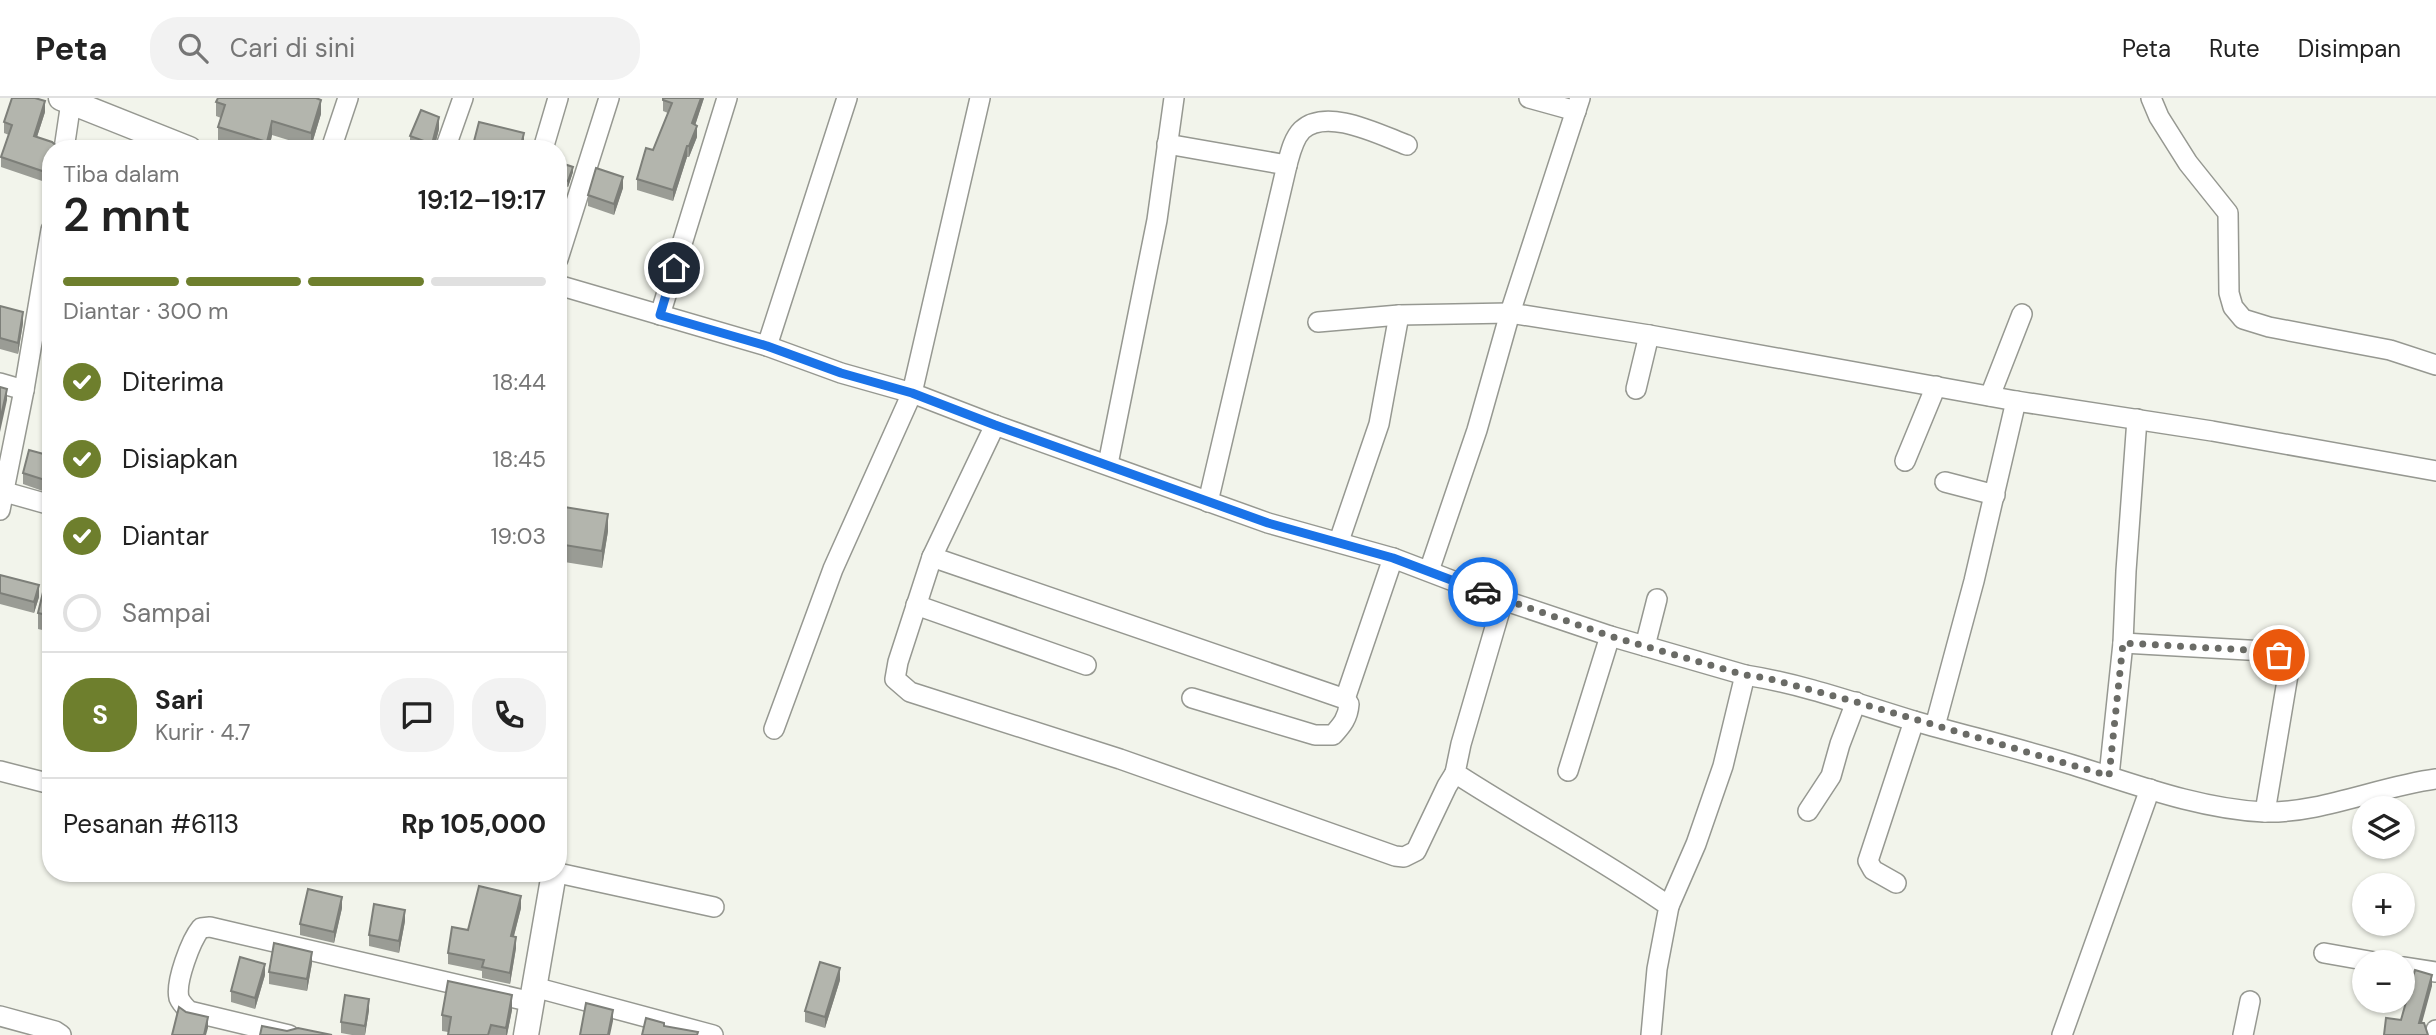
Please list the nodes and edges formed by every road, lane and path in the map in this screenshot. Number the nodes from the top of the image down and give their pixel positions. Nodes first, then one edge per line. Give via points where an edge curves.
1 (348, 98) edge
2 (463, 98) edge
3 (558, 98) edge
4 (608, 98) edge
5 (727, 98) edge
6 (847, 98) edge
7 (980, 98) edge
8 (1174, 98) edge
9 (1529, 98) edge
10 (2151, 98) edge
11 (66, 100) edge
12 (1578, 104) edge
13 (64, 140) edge
14 (166, 140) edge
15 (334, 140) edge
16 (448, 140) edge
17 (545, 140) edge
18 (1167, 144) junction
19 (1407, 145) dead end
20 (1287, 166) junction
21 (567, 230) edge
22 (42, 283) edge
23 (567, 288) edge
24 (1510, 313) junction
25 (2022, 314) dead end
26 (660, 315) junction
27 (1399, 315) junction
28 (1318, 322) dead end
29 (1649, 335) junction
30 (767, 346) junction
31 (2436, 365) edge
32 (0, 383) edge
33 (1936, 386) junction
34 (1636, 389) dead end
35 (24, 390) junction
36 (912, 393) junction
37 (1990, 396) junction
38 (2016, 401) junction
39 (2137, 419) junction
40 (995, 425) junction
41 (1905, 461) dead end
42 (1108, 464) junction
43 (2436, 471) edge
44 (1945, 482) dead end
45 (1995, 495) junction
46 (2, 501) edge
47 (1208, 502) junction
48 (42, 504) edge
49 (1339, 541) junction
50 (932, 557) junction
51 (1393, 558) junction
52 (1429, 571) junction
53 (1657, 599) dead end
54 (1503, 600) junction
55 (916, 606) junction
56 (1610, 636) junction
57 (2123, 643) junction
58 (1645, 646) junction
59 (1086, 665) dead end
60 (1745, 675) junction
61 (1192, 698) dead end
62 (1345, 699) junction
63 (1856, 702) junction
64 (1914, 720) junction
65 (1935, 726) junction
66 (774, 729) dead end
67 (0, 771) edge
68 (1568, 771) dead end
69 (1455, 773) junction
70 (2109, 776) junction
71 (2436, 779) edge
72 (42, 782) edge
73 (2150, 789) junction
74 (1808, 811) dead end
75 (2265, 812) junction
76 (567, 875) edge
77 (554, 882) edge
78 (1896, 883) dead end
79 (1669, 906) junction
80 (714, 907) dead end
81 (2324, 953) dead end
82 (2352, 958) edge
83 (2415, 969) edge
84 (2436, 972) edge
85 (533, 994) junction
86 (2250, 1002) dead end
87 (0, 1016) edge
88 (61, 1035) edge
89 (289, 1035) edge
90 (526, 1035) edge
91 (713, 1035) edge
92 (1651, 1035) edge
93 (2062, 1035) edge
94 (2243, 1035) edge

1 - 15 street
2 - 16 street
3 - 17 street
4 - 21 street
5 - 26 street
6 - 30 street
7 - 36 street
8 - 18 street
9 - 12 street
10 - 31 street via 2188,163 2228,213 2229,293 2236,313 2269,327 2390,350
11 - 13 street
11 - 14 street
12 - 24 street
18 - 20 street
18 - 42 street via 1157,220
19 - 20 street via 1360,127 1323,121 1301,131
20 - 47 street
22 - 35 street
23 - 26 street
24 - 27 street
24 - 29 street
24 - 52 street
25 - 37 street
26 - 30 street
27 - 28 street
27 - 49 street via 1379,424
29 - 33 street
29 - 34 street
30 - 36 street
32 - 35 street
33 - 37 street
33 - 41 street
35 - 46 street
36 - 40 street
36 - 66 street via 833,569
37 - 38 street
38 - 39 street
38 - 45 street
39 - 43 street
39 - 57 street
40 - 42 street
40 - 50 street
42 - 47 street
44 - 45 street
45 - 65 street
46 - 48 street
47 - 49 street
49 - 51 street
50 - 55 street
50 - 62 street
51 - 52 street
51 - 62 street
52 - 54 street
53 - 58 street
54 - 56 street
54 - 69 street
55 - 59 street
55 - 69 street via 895,679 910,692 1120,759 1395,856 1416,850
56 - 58 street
56 - 68 street
57 - 70 street
57 - 75 street via 2265,651 2286,660 2289,669
58 - 60 street
60 - 63 street
60 - 79 street via 1723,766
61 - 62 street via 1315,735 1332,735 1343,724 1349,704
63 - 64 street
63 - 74 street via 1831,776
64 - 65 street
64 - 78 street via 1868,861 1873,870
65 - 70 street
67 - 72 street
69 - 79 street
70 - 73 street
71 - 75 street via 2314,807
73 - 75 street
73 - 93 street
76 - 80 street
77 - 85 street
79 - 92 street
81 - 82 street
83 - 84 street
85 - 89 street via 201,928 178,987 180,1001 189,1011
85 - 90 street
85 - 91 street
86 - 94 street
87 - 88 street

